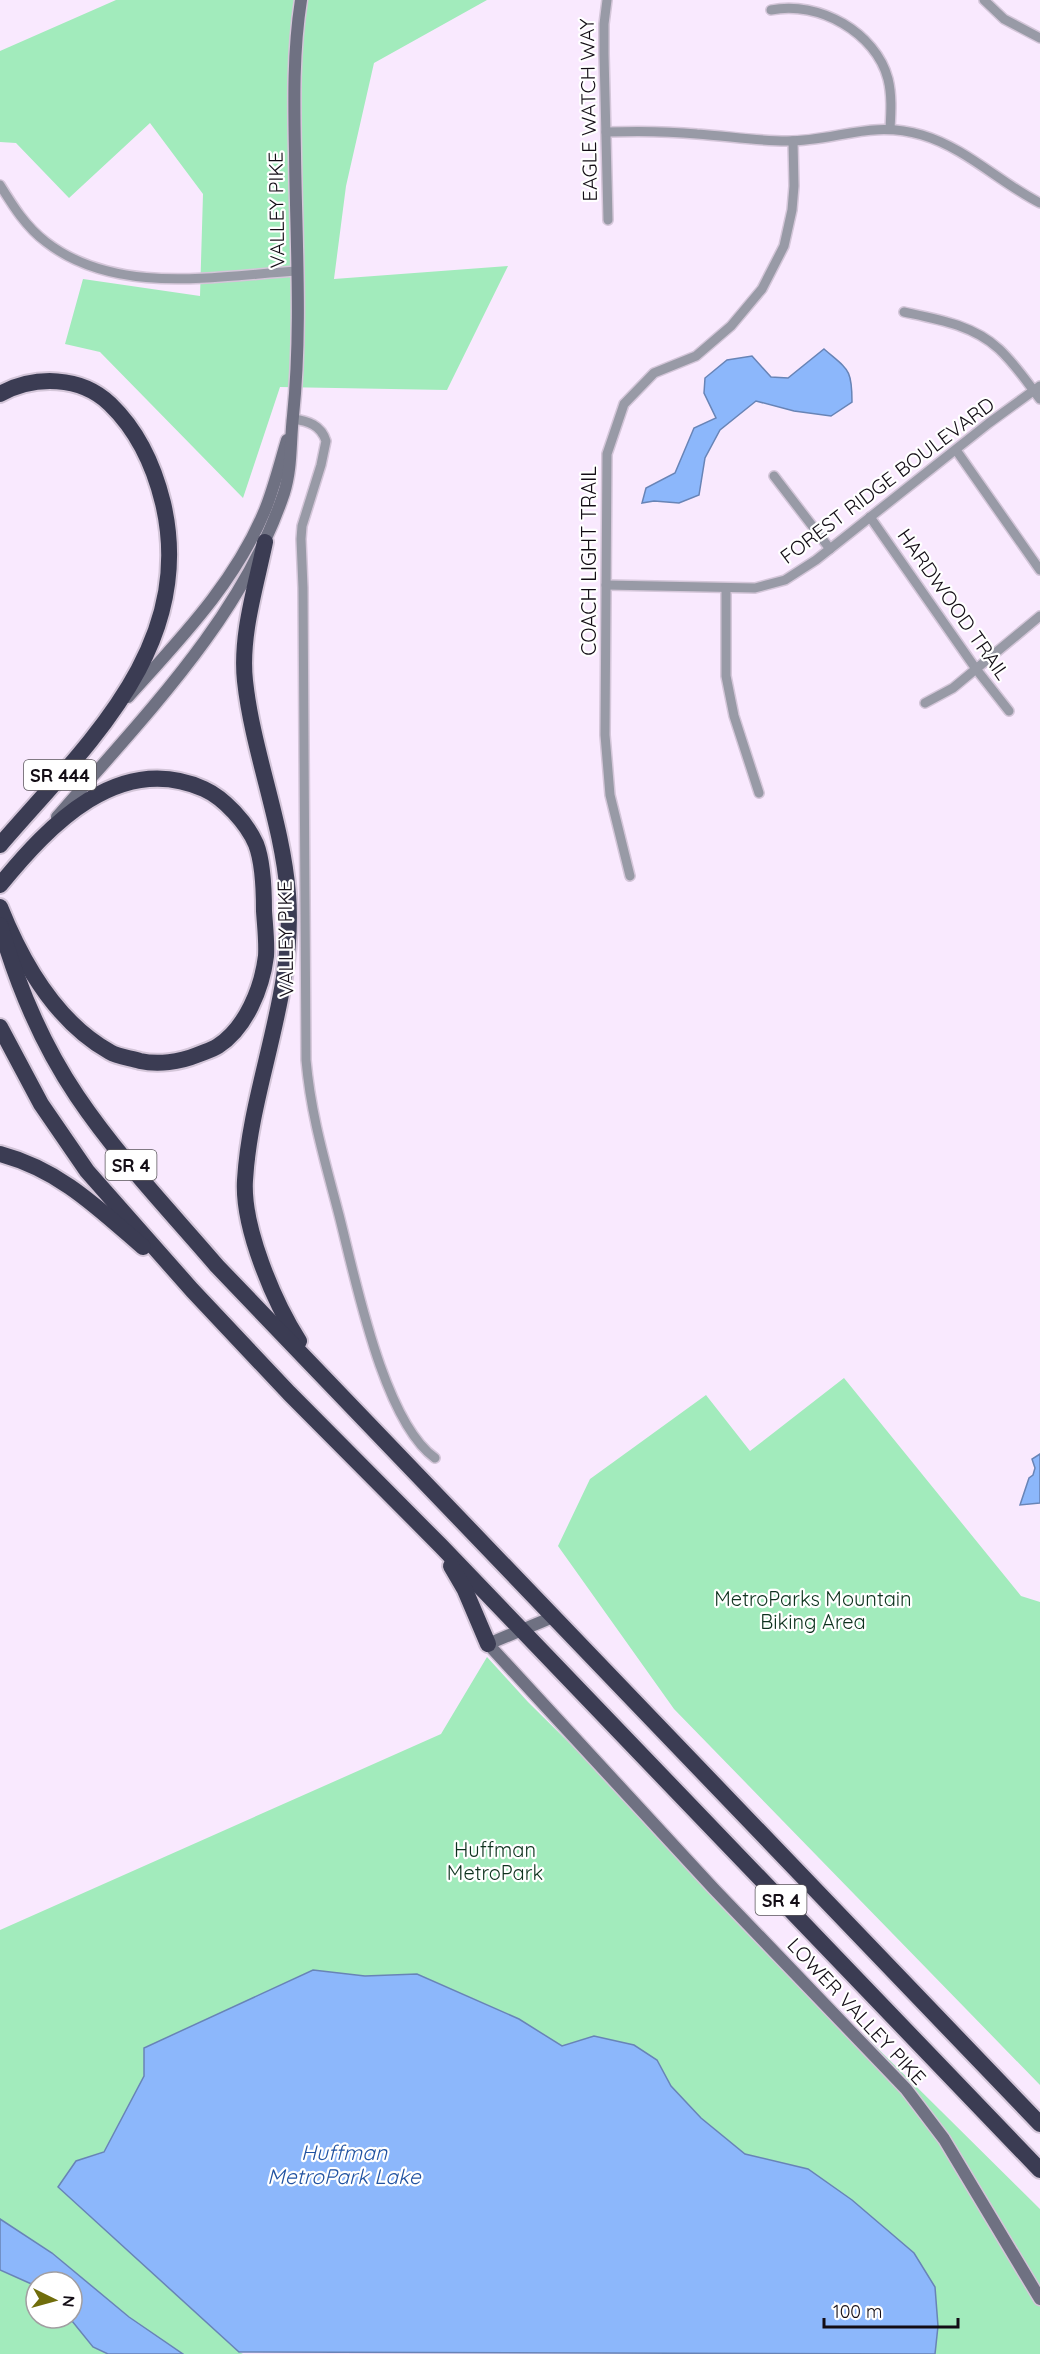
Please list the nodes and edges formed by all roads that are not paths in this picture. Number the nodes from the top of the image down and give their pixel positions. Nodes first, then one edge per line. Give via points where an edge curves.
1 (301, 0) edge
2 (607, 0) edge
3 (984, 0) edge
4 (771, 10) dead end
5 (1040, 38) edge
6 (890, 129) junction
7 (606, 132) junction
8 (793, 141) junction
9 (0, 185) edge
10 (1040, 203) edge
11 (608, 220) dead end
12 (297, 271) junction
13 (904, 312) dead end
14 (1037, 388) edge
15 (0, 394) edge
16 (1040, 399) edge
17 (293, 419) junction
18 (956, 450) junction
19 (774, 476) dead end
20 (870, 517) junction
21 (265, 542) junction
22 (830, 549) junction
23 (1040, 570) edge
24 (606, 585) junction
25 (726, 588) junction
26 (1040, 616) edge
27 (976, 669) junction
28 (925, 704) dead end
29 (1009, 711) dead end
30 (107, 720) junction
31 (759, 793) dead end
32 (0, 845) edge
33 (19, 861) junction
34 (630, 876) dead end
35 (0, 885) edge
36 (0, 907) edge
37 (0, 925) edge
38 (0, 1027) edge
39 (0, 1154) edge
40 (192, 1290) junction
41 (317, 1370) junction
42 (435, 1458) dead end
43 (441, 1546) junction
44 (553, 1617) junction
45 (521, 1630) junction
46 (488, 1644) junction
47 (1040, 2124) edge
48 (1040, 2170) edge
49 (1040, 2298) edge

1 - 12 street, VALLEY PIKE via 295,52
2 - 7 street, EAGLE WATCH WAY
3 - 5 street via 1004,19
4 - 6 street via 790,2 816,3 837,11 858,27 882,62 888,80
6 - 8 street
6 - 10 street via 922,135 948,146
7 - 8 street via 658,131
7 - 11 street, EAGLE WATCH WAY
8 - 24 street, COACH LIGHT TRAIL via 792,210 784,246 762,289 732,326 696,356 654,373 624,404 607,454
9 - 12 street via 22,218 45,242 106,271 140,277 190,278
12 - 17 street, VALLEY PIKE
13 - 14 street via 957,325 988,339
14 - 16 street
14 - 18 street, FOREST RIDGE BOULEVARD
15 - 30 highway via 22,384 57,381 92,391 108,402 140,441 159,487 170,545 163,612 144,661
17 - 21 street, VALLEY PIKE via 285,491
17 - 30 street, VALLEY PIKE via 266,510 243,555 204,613
17 - 42 street, VALLEY PIKE via 317,427 326,441 301,539 309,1095 320,1151 381,1370 408,1426
18 - 20 street, FOREST RIDGE BOULEVARD
18 - 23 street
19 - 22 street
20 - 22 street, FOREST RIDGE BOULEVARD
20 - 27 street, HARDWOOD TRAIL
21 - 33 street, VALLEY PIKE via 227,609 172,683
21 - 41 highway via 247,636 245,679 257,749 279,835 288,894 288,939 285,982 245,1182 250,1223 276,1302
22 - 25 street, FOREST RIDGE BOULEVARD via 785,580 754,588
24 - 25 street, FOREST RIDGE BOULEVARD
24 - 34 street, COACH LIGHT TRAIL via 605,735 610,795
25 - 31 street via 726,676 734,716
26 - 27 street
27 - 28 street
27 - 29 street, HARDWOOD TRAIL
30 - 32 highway, SR 444
33 - 35 highway
33 - 36 highway via 81,803 122,784 159,778 192,784 209,792 235,813 256,844 264,887 266,957 256,994 242,1023 219,1046 187,1059 152,1064 111,1053 81,1031 50,998 22,958
37 - 41 highway, SR 4 via 44,1039 77,1096 217,1266
38 - 40 highway, SR 4 via 41,1104 87,1171
39 - 40 highway via 54,1175
40 - 43 highway, SR 4
41 - 44 highway, SR 4
43 - 45 highway, SR 4
43 - 46 highway
44 - 45 street
44 - 47 highway, SR 4
45 - 46 street
45 - 48 highway, SR 4
46 - 49 street, LOWER VALLEY PIKE via 714,1889 906,2089 944,2139

